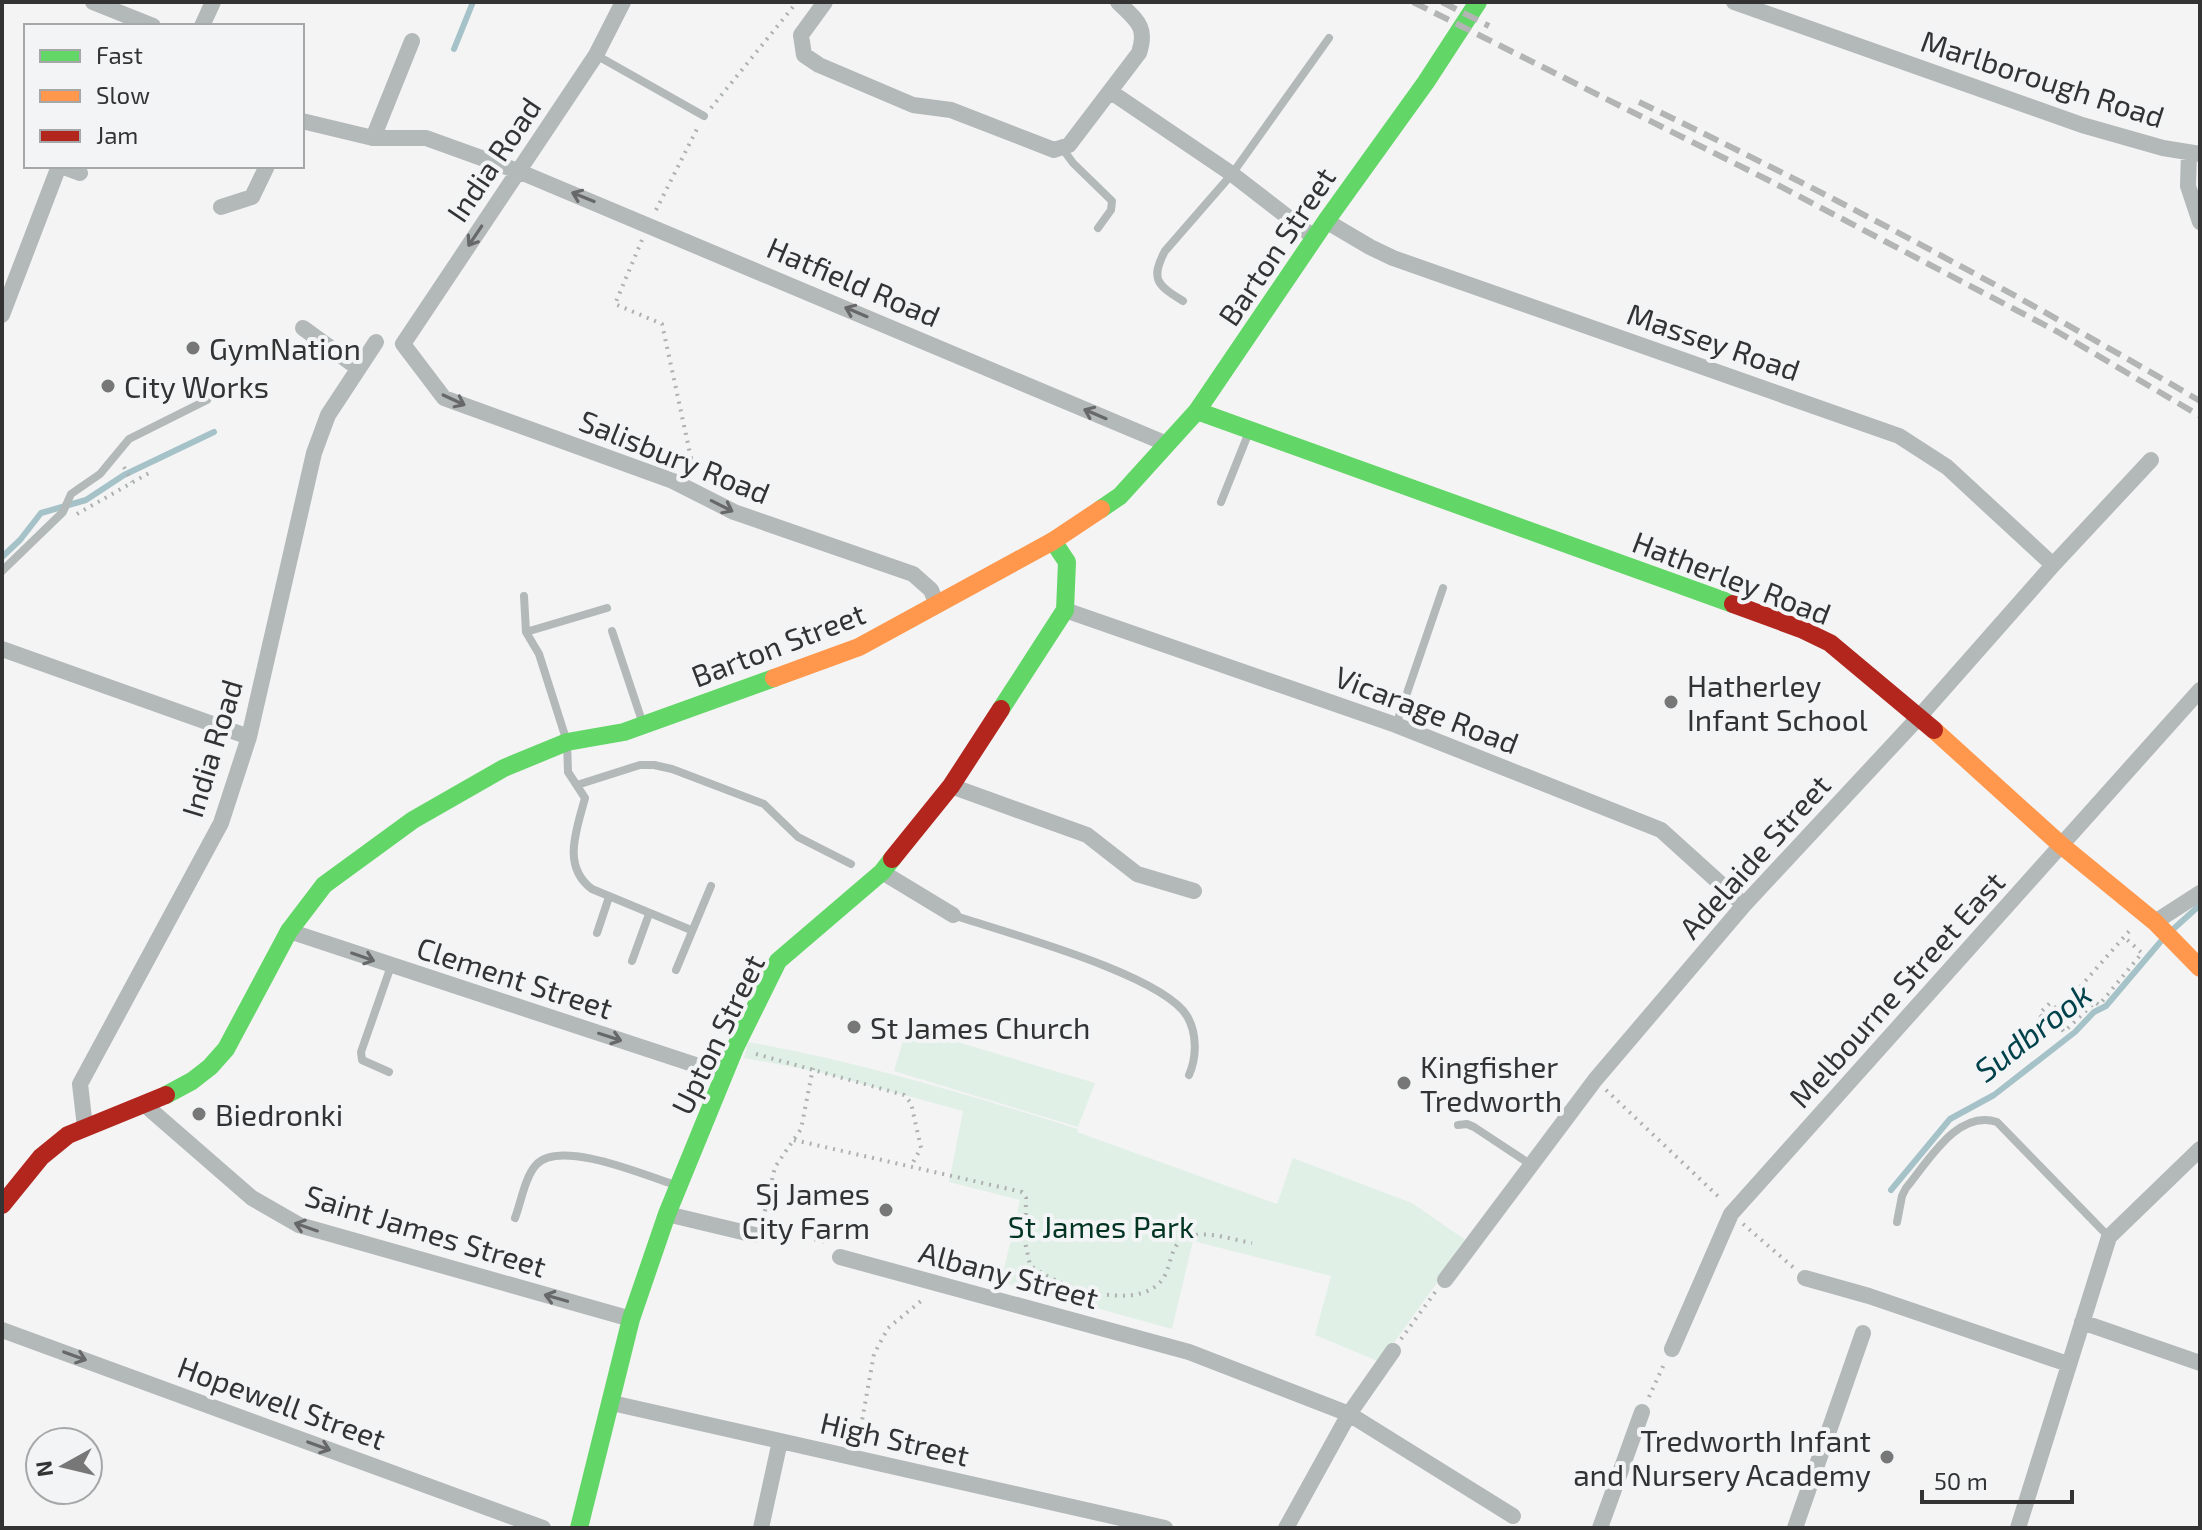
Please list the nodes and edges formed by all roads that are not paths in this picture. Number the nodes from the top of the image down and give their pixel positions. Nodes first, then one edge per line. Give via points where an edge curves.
1 (93, 2) edge
2 (213, 2) edge
3 (623, 2) edge
4 (825, 2) edge
5 (1118, 2) edge
6 (1478, 2) edge
7 (1734, 2) edge
8 (148, 24) edge
9 (203, 24) edge
10 (1329, 38) dead end
11 (412, 41) dead end
12 (596, 55) junction
13 (1111, 92) junction
14 (704, 116) dead end
15 (304, 121) edge
16 (373, 138) junction
17 (1062, 148) junction
18 (2194, 153) edge
19 (59, 168) edge
20 (66, 168) edge
21 (266, 168) edge
22 (518, 171) junction
23 (80, 173) dead end
24 (1232, 174) junction
25 (221, 207) dead end
26 (1326, 221) junction
27 (2200, 222) edge
28 (1098, 228) dead end
29 (1315, 238) junction
30 (1183, 301) dead end
31 (2, 315) edge
32 (303, 328) dead end
33 (376, 342) dead end
34 (403, 344) joint
35 (358, 368) junction
36 (207, 400) dead end
37 (1197, 411) junction
38 (1250, 430) junction
39 (1167, 444) junction
40 (2151, 460) dead end
41 (1221, 502) dead end
42 (1053, 541) junction
43 (2053, 565) junction
44 (2, 571) edge
45 (1443, 588) dead end
46 (524, 596) dead end
47 (937, 605) junction
48 (607, 608) dead end
49 (1065, 610) junction
50 (612, 631) dead end
51 (526, 632) junction
52 (4, 655) edge
53 (2200, 690) edge
54 (1919, 717) junction
55 (644, 725) junction
56 (1396, 725) junction
57 (249, 737) junction
58 (567, 742) junction
59 (577, 785) junction
60 (951, 786) junction
61 (2061, 845) junction
62 (851, 864) dead end
63 (882, 872) junction
64 (711, 886) dead end
65 (1194, 891) dead end
66 (2200, 893) edge
67 (609, 897) junction
68 (1744, 905) junction
69 (649, 914) junction
70 (953, 915) joint
71 (2151, 920) junction
72 (691, 930) junction
73 (289, 931) junction
74 (597, 933) dead end
75 (632, 961) dead end
76 (391, 966) junction
77 (2200, 968) edge
78 (676, 970) dead end
79 (389, 1072) dead end
80 (723, 1074) junction
81 (1189, 1075) dead end
82 (145, 1105) junction
83 (1458, 1125) dead end
84 (85, 1127) junction
85 (2200, 1149) edge
86 (1530, 1164) junction
87 (678, 1186) junction
88 (2, 1205) edge
89 (667, 1214) junction
90 (515, 1218) dead end
91 (1897, 1222) dead end
92 (758, 1230) road end
93 (2109, 1237) junction
94 (840, 1257) road end
95 (1805, 1278) road end
96 (1445, 1280) road end
97 (631, 1319) junction
98 (2082, 1322) junction
99 (2, 1330) edge
100 (1863, 1333) dead end
101 (1672, 1349) road end
102 (1393, 1351) road end
103 (2200, 1363) edge
104 (2068, 1364) junction
105 (612, 1403) junction
106 (1642, 1412) road end
107 (1349, 1414) junction
108 (780, 1441) junction
109 (1513, 1516) dead end
110 (543, 1528) edge
111 (579, 1528) edge
112 (761, 1528) edge
113 (1165, 1528) edge
114 (1286, 1528) edge
115 (1600, 1528) edge
116 (1795, 1528) edge
117 (2018, 1528) edge

1 - 8 street
2 - 9 street
3 - 12 street, India Road
4 - 17 street via 801,35 804,55 819,65 913,105 951,110 1047,149
5 - 13 street via 1141,27 1143,40
6 - 26 street, Barton Street
7 - 18 street, Marlborough Road via 2082,125
10 - 24 lane
11 - 16 street
12 - 14 lane
12 - 22 street, India Road
13 - 17 street
13 - 24 street
15 - 16 street, Hatfield Road
16 - 22 street, Hatfield Road via 426,138
17 - 28 lane via 1112,201
18 - 27 street via 2188,186
19 - 31 street
20 - 23 street
21 - 25 street via 252,197
22 -> 34 street, India Road
39 -> 22 street, Hatfield Road
24 - 29 street
24 - 30 lane via 1158,264 1162,288
26 - 29 street, Barton Street
26 - 43 street, Massey Road via 1393,258 1899,436 1947,467
29 - 37 street, Barton Street
32 - 35 street
33 - 35 street, India Road
34 -> 47 street, Salisbury Road via 444,398 673,481 734,512 913,574 931,590
35 - 57 street, India Road via 328,415 314,453
36 - 44 lane via 129,439
37 - 38 street, Hatherley Road
37 - 39 street, Barton Street
38 - 41 lane
38 - 54 street, Hatherley Road via 1801,629 1830,643
39 - 42 street, Barton Street via 1120,496
40 - 43 street, Adelaide Street
42 - 47 street, Barton Street
42 - 49 street via 1067,562
43 - 54 street, Adelaide Street
45 - 56 lane
46 - 51 lane
47 - 55 street, Barton Street via 859,647
48 - 51 lane
49 - 56 street, Vicarage Road
49 - 60 street, Upton Street
50 - 55 lane
51 - 58 lane via 539,654
52 - 57 street
53 - 61 street, Melbourne Street East
54 - 61 street, Hatherley Road
54 - 68 street, Adelaide Street
55 - 58 street, Barton Street
56 - 68 street, Vicarage Road via 1661,830
57 - 84 street, India Road via 221,823 80,1084
58 - 59 lane via 568,772
58 - 73 street, Barton Street via 504,768 413,820 324,885
59 - 62 lane via 640,765 672,769 764,804 798,837
59 - 67 lane via 585,798 573,843 577,873
60 - 63 street, Upton Street
60 - 65 street via 1087,835 1137,874
61 - 71 street, Hatherley Road
61 - 101 street, Melbourne Street East via 1731,1214
63 - 70 street
63 - 80 street, Upton Street via 778,961
64 - 72 lane
66 - 71 street
67 - 69 lane
67 - 74 lane
68 - 86 street, Adelaide Street
69 - 72 lane
69 - 75 lane
70 - 81 lane via 1113,967 1175,1003 1188,1016 1195,1045
71 - 77 street, Hatherley Road
72 - 78 lane
73 -> 76 street, Clement Street
73 - 82 street, Barton Street via 226,1049 192,1081
76 - 79 lane via 361,1052 362,1060
76 -> 80 street, Clement Street
80 - 87 street, Upton Street
82 - 84 street, Barton Street
97 -> 82 street, Saint James Street via 299,1225 252,1198
83 - 86 lane via 1474,1127
84 - 88 street, Barton Street via 41,1157
85 - 93 street
86 - 96 street, Adelaide Street
87 - 89 street, Upton Street
87 - 90 lane via 600,1161 553,1156 534,1167
89 - 92 street
89 - 97 street, Upton Street
91 - 93 lane via 1902,1196 1934,1155 1964,1125 1986,1118 1997,1122
93 - 98 street
94 - 107 street, Albany Street via 1189,1352
95 - 104 street
97 - 105 street, Upton Street
98 - 103 street
98 - 104 street
99 -> 110 street, Hopewell Street
100 - 116 street
102 - 107 street
104 - 117 street
105 - 108 street, High Street
105 - 111 street, Upton Street
106 - 115 street
107 - 109 street, Albany Street
107 - 114 street
108 - 112 street
108 - 113 street, High Street

